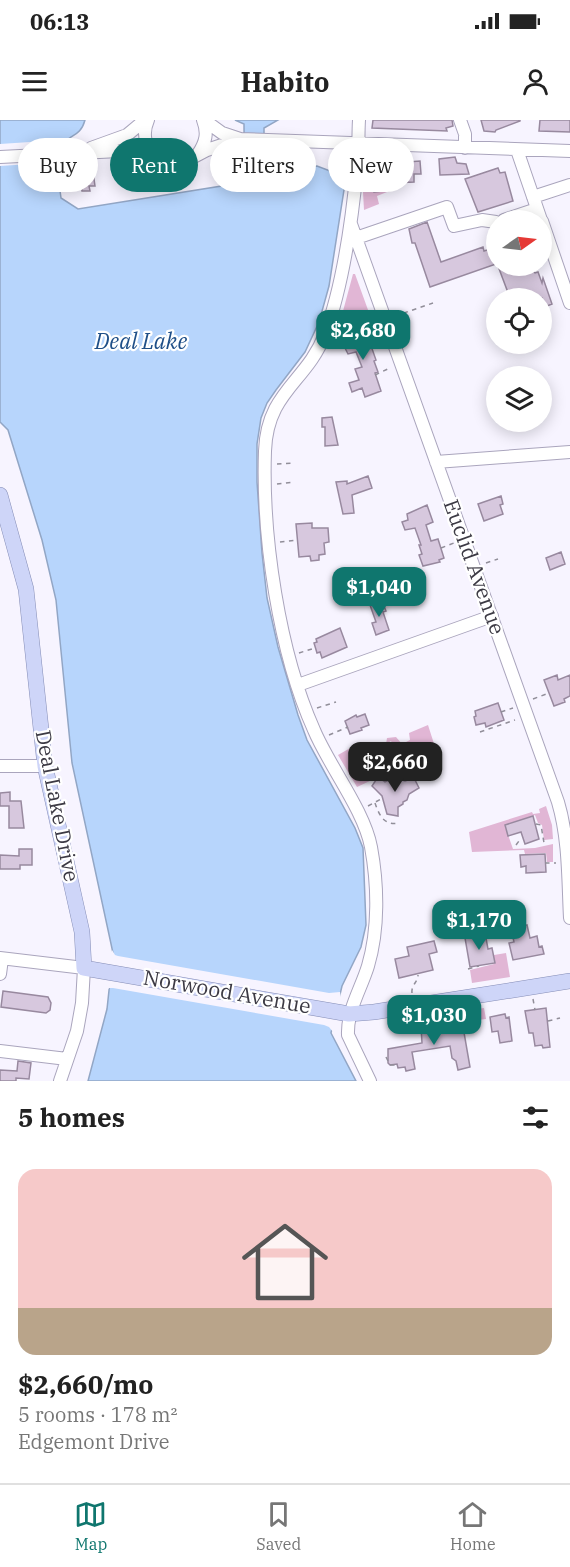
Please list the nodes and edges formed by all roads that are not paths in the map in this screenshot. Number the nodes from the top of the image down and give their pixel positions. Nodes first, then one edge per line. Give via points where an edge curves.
1 (146, 120) edge
2 (204, 120) edge
3 (359, 120) edge
4 (460, 120) edge
5 (145, 138) edge
6 (237, 138) edge
7 (358, 138) edge
8 (98, 145) edge
9 (414, 146) edge
10 (465, 148) junction
11 (210, 149) edge
12 (517, 150) junction
13 (570, 151) edge
14 (198, 155) joint
15 (18, 156) edge
16 (0, 157) edge
17 (570, 185) edge
18 (354, 192) edge
19 (537, 210) edge
20 (540, 210) edge
21 (486, 221) edge
22 (350, 222) junction
23 (356, 238) junction
24 (552, 244) edge
25 (566, 276) edge
26 (570, 303) edge
27 (570, 452) edge
28 (436, 462) junction
29 (0, 495) edge
30 (492, 615) junction
31 (298, 685) junction
32 (0, 766) edge
33 (45, 766) junction
34 (570, 918) edge
35 (1, 959) edge
36 (84, 968) junction
37 (0, 974) edge
38 (570, 981) edge
39 (343, 1013) junction
40 (0, 1051) edge
41 (67, 1059) junction
42 (60, 1081) edge
43 (370, 1081) edge

1 - 5 street
1 - 8 street via 127,135
2 - 6 street
2 - 14 street via 206,140
3 - 7 street
4 - 10 street
9 - 10 street
10 - 12 street
11 - 14 street
12 - 13 street
12 - 19 street
15 - 16 street
17 - 20 street
18 - 22 street
21 - 23 street via 454,226 447,207
22 - 23 street, Euclid Avenue
22 - 31 street via 325,335 311,361 278,402 266,433 272,569
23 - 28 street, Euclid Avenue
24 - 25 street
25 - 26 street
27 - 28 street
28 - 30 street, Euclid Avenue
29 - 33 main road, Deal Lake Drive via 26,590
30 - 31 street
30 - 34 street, Euclid Avenue via 564,821
31 - 39 street via 309,720 367,831 373,853 375,932 366,971
32 - 33 street
33 - 36 main road, Deal Lake Drive via 82,932
35 - 36 street
35 - 37 street
36 - 39 main road, Norwood Avenue
36 - 41 street, Deal Lake Drive via 77,1031
38 - 39 main road, Norwood Avenue via 374,1012
39 - 43 street via 348,1035
40 - 41 street
41 - 42 street, Deal Lake Drive

